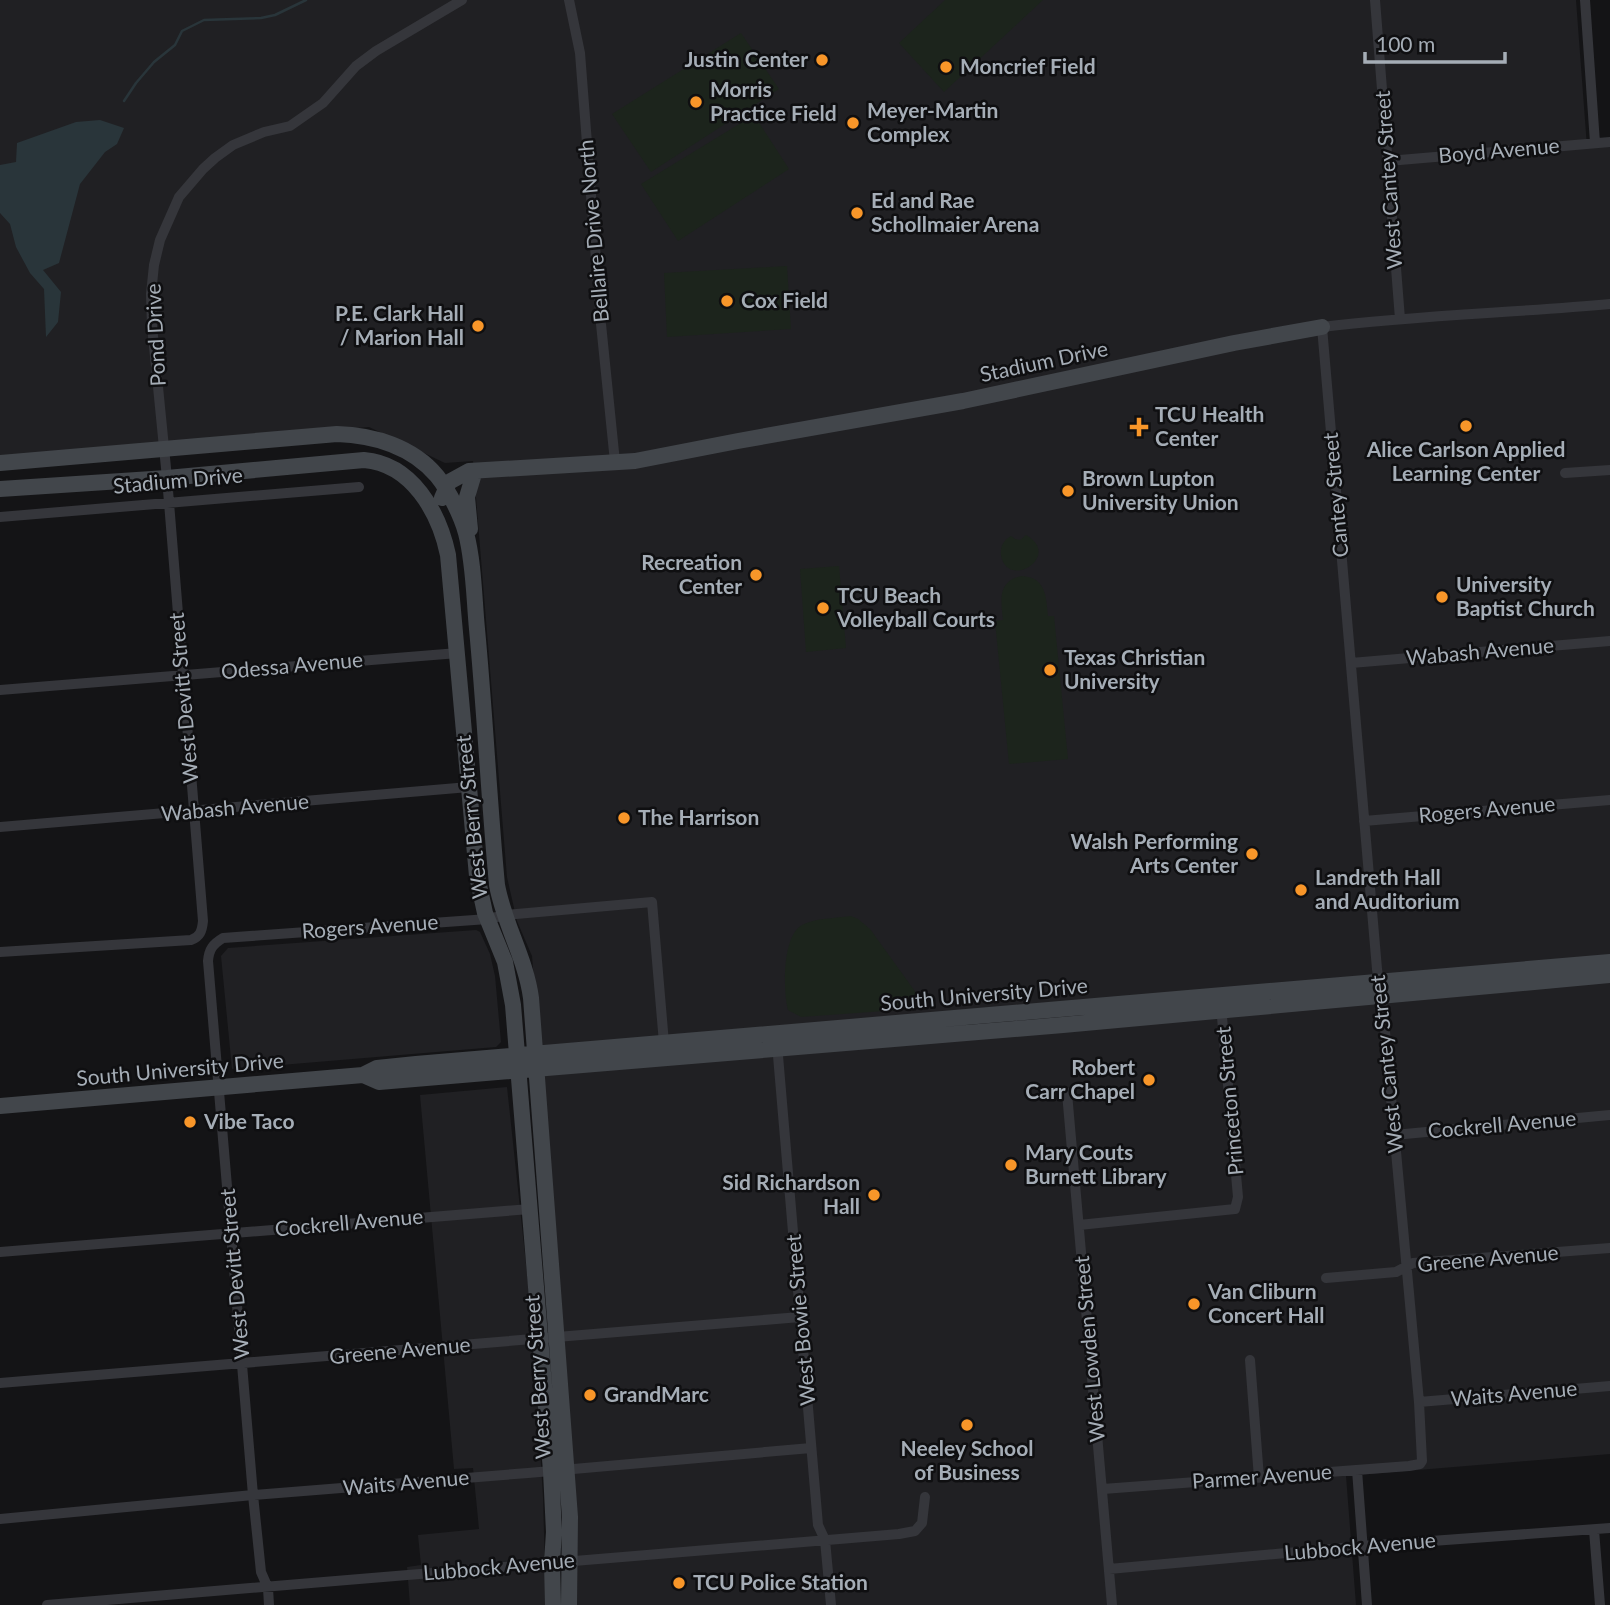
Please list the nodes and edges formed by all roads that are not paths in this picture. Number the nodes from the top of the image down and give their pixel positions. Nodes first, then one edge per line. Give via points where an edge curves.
1 (462, 0) edge
2 (569, 0) edge
3 (1375, 0) edge
4 (1585, 0) edge
5 (1610, 142) edge
6 (1595, 143) junction
7 (1388, 161) junction
8 (1610, 304) edge
9 (1399, 319) junction
10 (1322, 327) junction
11 (164, 450) junction
12 (615, 462) junction
13 (0, 463) edge
14 (427, 467) junction
15 (1610, 470) edge
16 (1565, 473) dead end
17 (402, 474) junction
18 (471, 474) junction
19 (167, 478) junction
20 (359, 487) dead end
21 (0, 489) edge
22 (445, 489) junction
23 (168, 503) junction
24 (0, 517) edge
25 (438, 521) junction
26 (472, 577) junction
27 (1610, 640) edge
28 (458, 653) junction
29 (1350, 663) junction
30 (182, 675) junction
31 (0, 690) edge
32 (463, 709) junction
33 (488, 780) junction
34 (469, 788) junction
35 (1610, 800) edge
36 (193, 811) junction
37 (1364, 821) junction
38 (0, 827) edge
39 (496, 871) junction
40 (506, 915) junction
41 (488, 919) junction
42 (215, 943) joint
43 (0, 952) edge
44 (1610, 962) edge
45 (1610, 975) edge
46 (527, 981) junction
47 (1380, 988) junction
48 (1221, 1003) junction
49 (777, 1041) junction
50 (664, 1043) junction
51 (535, 1061) junction
52 (518, 1063) junction
53 (219, 1088) junction
54 (1068, 1093) dead end
55 (0, 1106) edge
56 (1610, 1115) edge
57 (1394, 1135) junction
58 (530, 1209) junction
59 (1079, 1225) junction
60 (231, 1233) junction
61 (1610, 1248) edge
62 (0, 1252) edge
63 (551, 1259) junction
64 (1406, 1268) junction
65 (1326, 1278) dead end
66 (800, 1317) junction
67 (548, 1338) junction
68 (1250, 1360) dead end
69 (242, 1363) junction
70 (0, 1383) edge
71 (1610, 1386) edge
72 (1419, 1402) junction
73 (811, 1448) junction
74 (1420, 1464) joint
75 (559, 1470) junction
76 (1357, 1470) junction
77 (1259, 1478) junction
78 (1103, 1489) junction
79 (253, 1495) junction
80 (925, 1497) dead end
81 (0, 1519) edge
82 (1610, 1528) edge
83 (1594, 1530) junction
84 (825, 1540) junction
85 (1363, 1546) junction
86 (560, 1561) junction
87 (1109, 1569) junction
88 (268, 1588) junction
89 (47, 1605) edge
90 (270, 1605) edge
91 (553, 1605) edge
92 (569, 1605) edge
93 (831, 1605) edge
94 (1112, 1605) edge
95 (1367, 1605) edge
96 (1600, 1605) edge

1 - 11 street, Pond Drive via 376,51 323,103 290,126 233,145 179,197 160,240 151,294
2 - 12 street, Bellaire Drive North via 580,53
3 - 7 street, West Cantey Street
4 - 6 street
5 - 6 street, Boyd Avenue
6 - 7 street, Boyd Avenue
7 - 9 street, West Cantey Street
8 - 9 street, Stadium Drive
9 - 10 street, Stadium Drive
10 - 12 main road, Stadium Drive via 963,401
10 - 29 street, Cantey Street
11 - 13 main road, West Berry Street
11 - 14 main road, West Berry Street via 353,435 393,445
11 - 19 street, West Devitt Street
12 - 18 main road, Stadium Drive via 488,469
14 - 18 main road, Stadium Drive
14 - 22 main road, West Berry Street
15 - 16 street
17 - 19 main road, West Berry Street via 372,460 352,460
17 - 22 main road via 426,487
17 - 25 main road, West Berry Street
18 - 22 main road via 449,482
18 - 26 main road via 467,497
19 - 21 main road, West Berry Street
19 - 23 street, West Devitt Street
20 - 23 street, Stadium Drive
22 - 25 main road
22 - 26 main road, West Berry Street via 467,537
23 - 24 street, Stadium Drive
23 - 30 street, West Devitt Street
25 - 28 main road, West Berry Street via 448,555
26 - 33 main road, West Berry Street
27 - 29 street, Wabash Avenue
28 - 30 street, Odessa Avenue
28 - 32 main road, West Berry Street
29 - 37 street, West Cantey Street
30 - 31 street, Odessa Avenue
30 - 36 street, West Devitt Street
32 - 33 main road via 471,721 477,770
32 - 34 main road, West Berry Street
33 - 39 main road, West Berry Street
34 - 36 street, Wabash Avenue
34 - 39 main road via 481,803 487,853
34 - 41 main road, West Berry Street via 477,876
35 - 37 street, Rogers Avenue
36 - 38 street, Wabash Avenue
36 - 43 street, West Devitt Street via 203,922 196,938
37 - 47 street, West Cantey Street
39 - 40 main road, West Berry Street
40 - 41 street, Rogers Avenue
40 - 46 main road, West Berry Street
40 - 50 street, Rogers Avenue via 652,902
41 - 42 street, Rogers Avenue via 223,938
41 - 46 main road via 500,925
41 - 52 main road, West Berry Street via 509,982
42 - 53 street, West Devitt Street via 208,961
44 - 47 main road, South University Drive
45 - 47 main road, South University Drive
46 - 51 main road, West Berry Street
47 - 48 main road, South University Drive
47 - 57 street, West Cantey Street
48 - 49 main road, South University Drive
48 - 59 street, Princeton Street via 1237,1206
49 - 50 main road, South University Drive
49 - 51 main road, South University Drive
49 - 66 street, West Bowie Street
50 - 51 main road, South University Drive
51 - 52 main road, South University Drive
51 - 63 main road, West Berry Street
52 - 53 main road, South University Drive via 379,1082 363,1075
52 - 58 main road, West Berry Street
53 - 55 main road, South University Drive
53 - 60 street, West Devitt Street
54 - 59 street, West Lowden Street
56 - 57 street, Cockrell Avenue
57 - 64 street, West Cantey Street
58 - 60 street, Cockrell Avenue
58 - 63 main road via 537,1216 543,1249
58 - 67 main road, West Berry Street
59 - 78 street, West Lowden Street
60 - 62 street, Cockrell Avenue
60 - 69 street, West Devitt Street
61 - 64 street, Greene Avenue via 1413,1263
63 - 67 main road, West Berry Street
64 - 65 street, Greene Avenue
64 - 72 street, West Cantey Street
66 - 67 street, Greene Avenue
66 - 73 street, West Bowie Street
67 - 69 street, Greene Avenue
67 - 75 main road, West Berry Street
68 - 77 street
69 - 70 street, Greene Avenue
69 - 79 street, West Devitt Street
71 - 72 street, Waits Avenue
72 - 74 street, West Cantey Street
73 - 75 street, Waits Avenue
73 - 84 street, West Bowie Street via 818,1525
74 - 76 street, Parmer Avenue
75 - 79 street, Waits Avenue
75 - 86 main road, West Berry Street via 554,1532
76 - 77 street, Parmer Avenue
76 - 85 street
77 - 78 street, Parmer Avenue
78 - 87 street, West Lowden Street
79 - 81 street, Waits Avenue
79 - 88 street, West Devitt Street via 261,1572
80 - 84 street, Lubbock Avenue via 922,1523 915,1531
82 - 83 street, Lubbock Avenue
83 - 85 street, Lubbock Avenue
83 - 96 street
84 - 86 street, Lubbock Avenue
84 - 93 street, West Bowie Street
85 - 87 street, Lubbock Avenue
85 - 95 street
86 - 88 street, Lubbock Avenue
86 - 91 main road, West Berry Street
86 - 92 main road, West Berry Street
87 - 94 street, West Lowden Street
88 - 89 street, Lubbock Avenue
88 - 90 street, West Devitt Street

